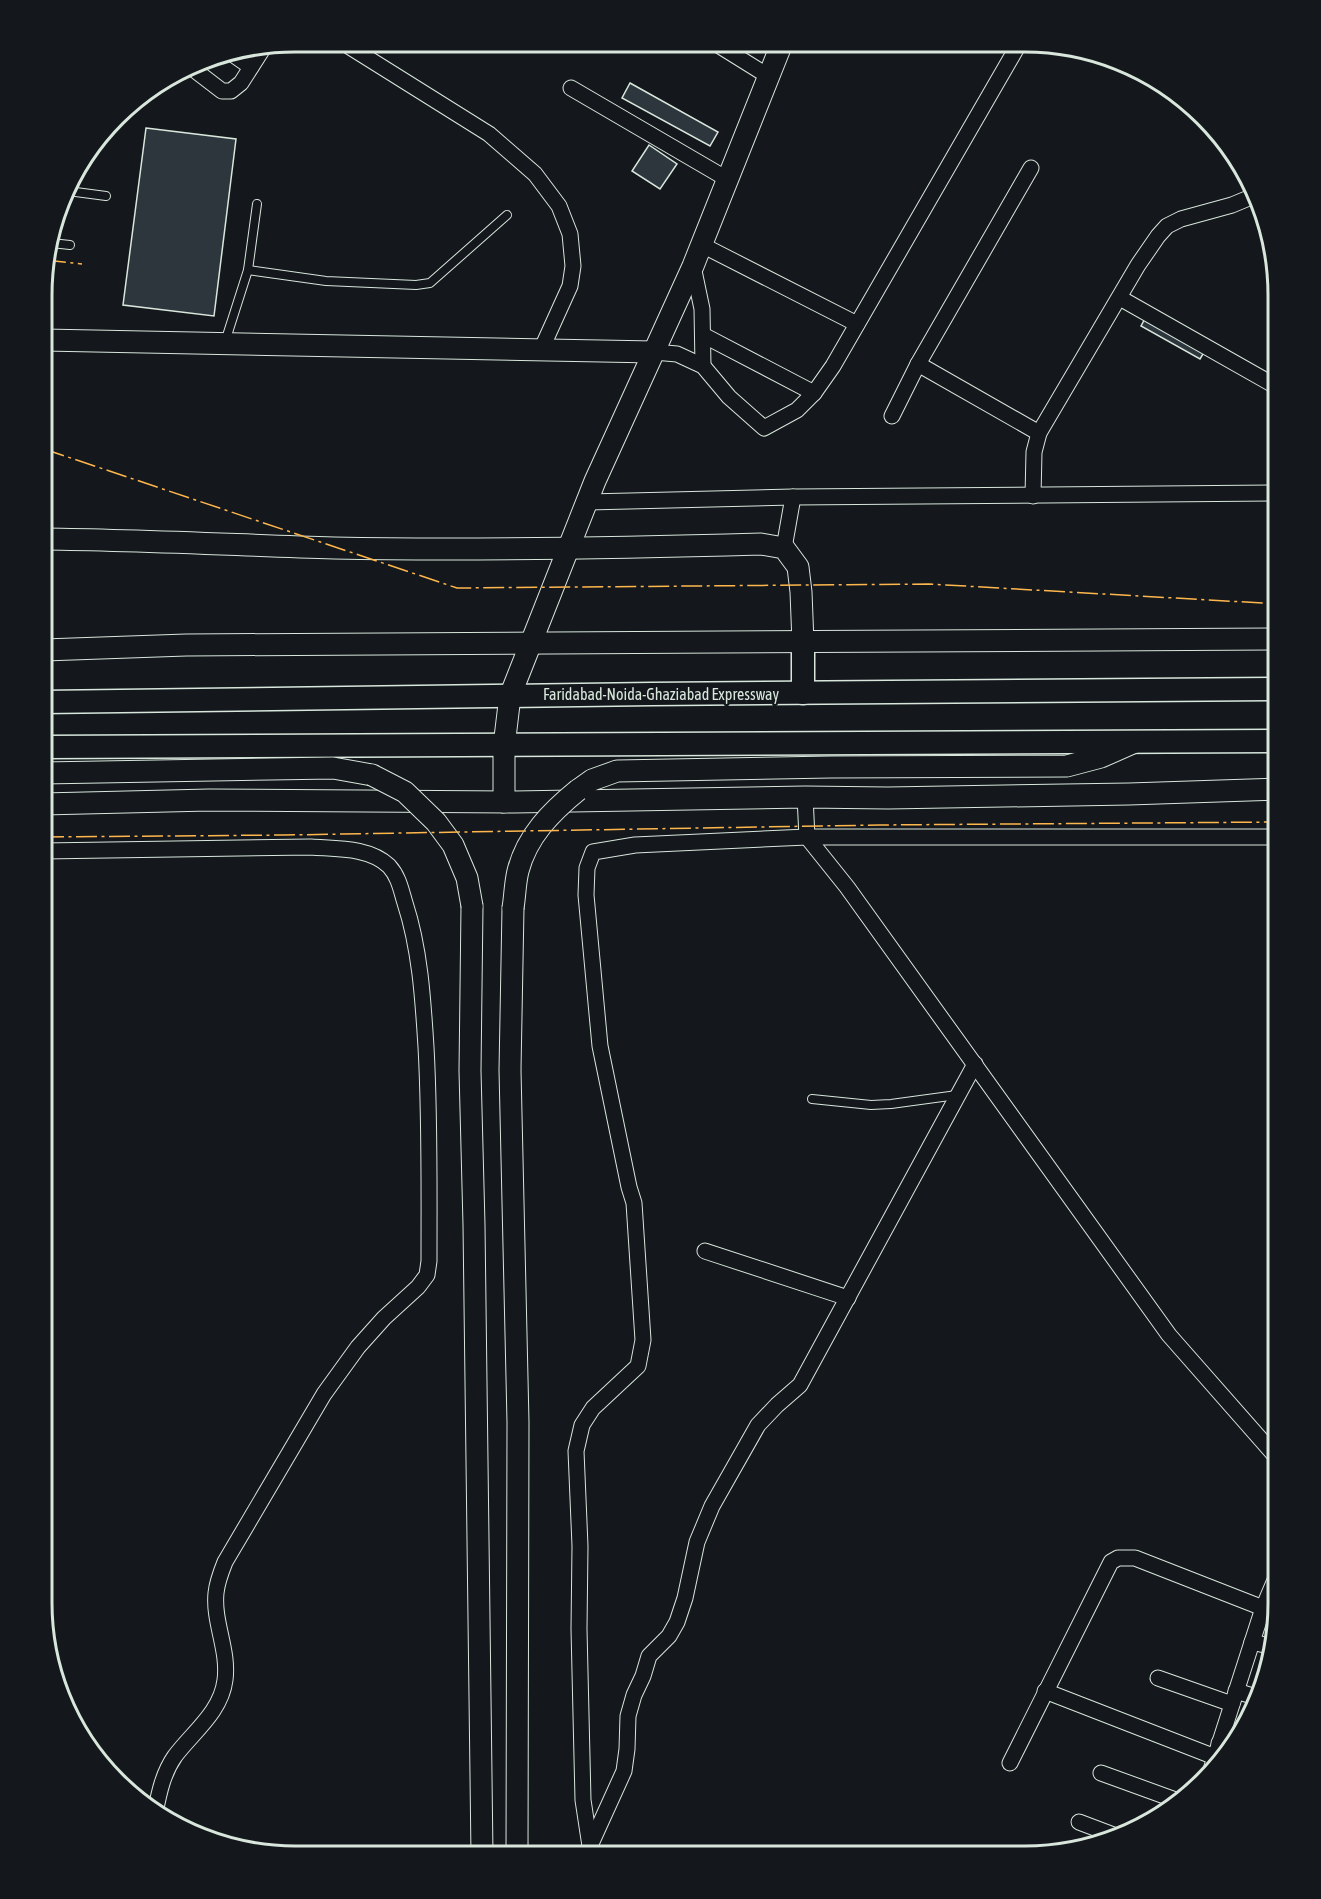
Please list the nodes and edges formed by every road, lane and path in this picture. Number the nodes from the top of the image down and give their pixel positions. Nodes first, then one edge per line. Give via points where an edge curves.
1 (358, 52) edge
2 (729, 52) edge
3 (778, 52) edge
4 (1014, 52) edge
5 (258, 56) edge
6 (240, 59) edge
7 (251, 67) junction
8 (199, 73) edge
9 (768, 76) junction
10 (571, 88) dead end
11 (1031, 168) dead end
12 (728, 179) junction
13 (76, 192) edge
14 (106, 196) dead end
15 (1248, 198) edge
16 (257, 204) dead end
17 (507, 215) dead end
18 (58, 244) edge
19 (702, 245) junction
20 (70, 246) dead end
21 (693, 266) junction
22 (248, 270) junction
23 (1120, 298) junction
24 (857, 324) junction
25 (703, 335) junction
26 (52, 340) edge
27 (225, 344) junction
28 (541, 350) junction
29 (654, 352) junction
30 (918, 364) junction
31 (703, 366) junction
32 (1268, 382) edge
33 (814, 393) junction
34 (892, 416) dead end
35 (1039, 433) junction
36 (1268, 493) edge
37 (1033, 496) junction
38 (793, 497) junction
39 (588, 502) junction
40 (52, 539) edge
41 (784, 548) junction
42 (569, 549) junction
43 (1268, 639) edge
44 (531, 643) junction
45 (802, 643) junction
46 (52, 650) edge
47 (1268, 689) edge
48 (803, 693) junction
49 (510, 696) junction
50 (52, 702) edge
51 (1268, 741) edge
52 (1135, 742) junction
53 (504, 746) junction
54 (52, 747) edge
55 (52, 773) edge
56 (1268, 789) edge
57 (571, 795) junction
58 (805, 796) junction
59 (504, 802) junction
60 (52, 804) edge
61 (807, 837) junction
62 (1268, 837) edge
63 (52, 851) edge
64 (975, 1064) junction
65 (958, 1095) junction
66 (812, 1099) dead end
67 (705, 1251) dead end
68 (848, 1298) junction
69 (1268, 1448) edge
70 (1268, 1598) edge
71 (1263, 1608) junction
72 (1252, 1642) junction
73 (1265, 1645) edge
74 (1158, 1678) dead end
75 (1045, 1691) junction
76 (1234, 1697) junction
77 (1249, 1698) edge
78 (1224, 1743) edge
79 (1220, 1748) edge
80 (1010, 1763) dead end
81 (1101, 1773) dead end
82 (1170, 1798) edge
83 (157, 1803) edge
84 (1079, 1822) dead end
85 (1107, 1832) edge
86 (482, 1846) edge
87 (517, 1846) edge
88 (588, 1846) edge
89 (591, 1846) edge

1 - 28 street via 489,134 535,174 559,206 570,234 573,266 570,286
2 - 9 street
3 - 9 street
4 - 24 street
5 - 7 street
6 - 7 street
7 - 8 street via 231,91 222,91
9 - 12 street
10 - 12 street
11 - 30 street
12 - 19 street
13 - 14 lane
15 - 23 street via 1167,226
16 - 22 lane
17 - 22 lane via 430,283 326,281
18 - 20 lane
19 - 21 street
19 - 24 street
21 - 25 street
21 - 29 street
22 - 27 lane
23 - 32 street
23 - 35 street
24 - 33 street
25 - 31 street
25 - 33 street
26 - 27 street
27 - 28 street
28 - 29 street
29 - 31 street via 677,354
29 - 39 street
30 - 34 street
30 - 35 street
31 - 33 street via 729,397 764,428 797,410
35 - 37 street via 1034,452
36 - 37 street
37 - 38 street
38 - 39 street
38 - 41 street
39 - 42 street
40 - 42 street via 335,548
41 - 42 street via 761,544
41 - 45 street via 798,567
42 - 44 street
43 - 45 street
44 - 45 street
44 - 46 street
44 - 49 street
45 - 48 main road
47 - 48 main road, Faridabad-Noida-Ghaziabad Expressway
48 - 49 main road, Faridabad-Noida-Ghaziabad Expressway
49 - 50 main road, Faridabad-Noida-Ghaziabad Expressway
49 - 53 street
51 - 52 main road
52 - 53 main road
52 - 57 street via 1067,766 617,771 592,780
53 - 54 main road
53 - 59 street
55 - 86 street, bridge via 333,768 372,775 405,792 436,822 453,845 467,878 472,906 470,1071
56 - 58 street via 1049,796
57 - 58 street
57 - 59 street
57 - 87 street, bridge via 531,840 518,870 513,908 510,1070 518,1422
58 - 61 street
59 - 60 street via 209,800
61 - 62 street
61 - 64 street
61 - 88 street via 634,845 593,852 587,868 600,1046 634,1203 643,1340 638,1366 592,1408 582,1425 576,1451 583,1800
63 - 83 street via 311,848 352,850 378,858 398,879 412,924 423,997 428,1080 427,1275 358,1347 324,1394 225,1562 215,1594 225,1653 221,1695 212,1713 166,1772
64 - 65 street
64 - 69 street via 1169,1335
65 - 66 lane via 872,1105
65 - 68 street
67 - 68 street
68 - 89 street via 800,1385 758,1425 712,1506 697,1542 677,1622 649,1656 634,1695 628,1716 624,1771
70 - 71 street
71 - 72 street
71 - 75 street via 1162,1567 1135,1558 1118,1558 1111,1562
72 - 73 street
72 - 76 street
74 - 76 street
75 - 79 street
75 - 80 street
76 - 77 street
76 - 78 street
81 - 82 street
84 - 85 street

